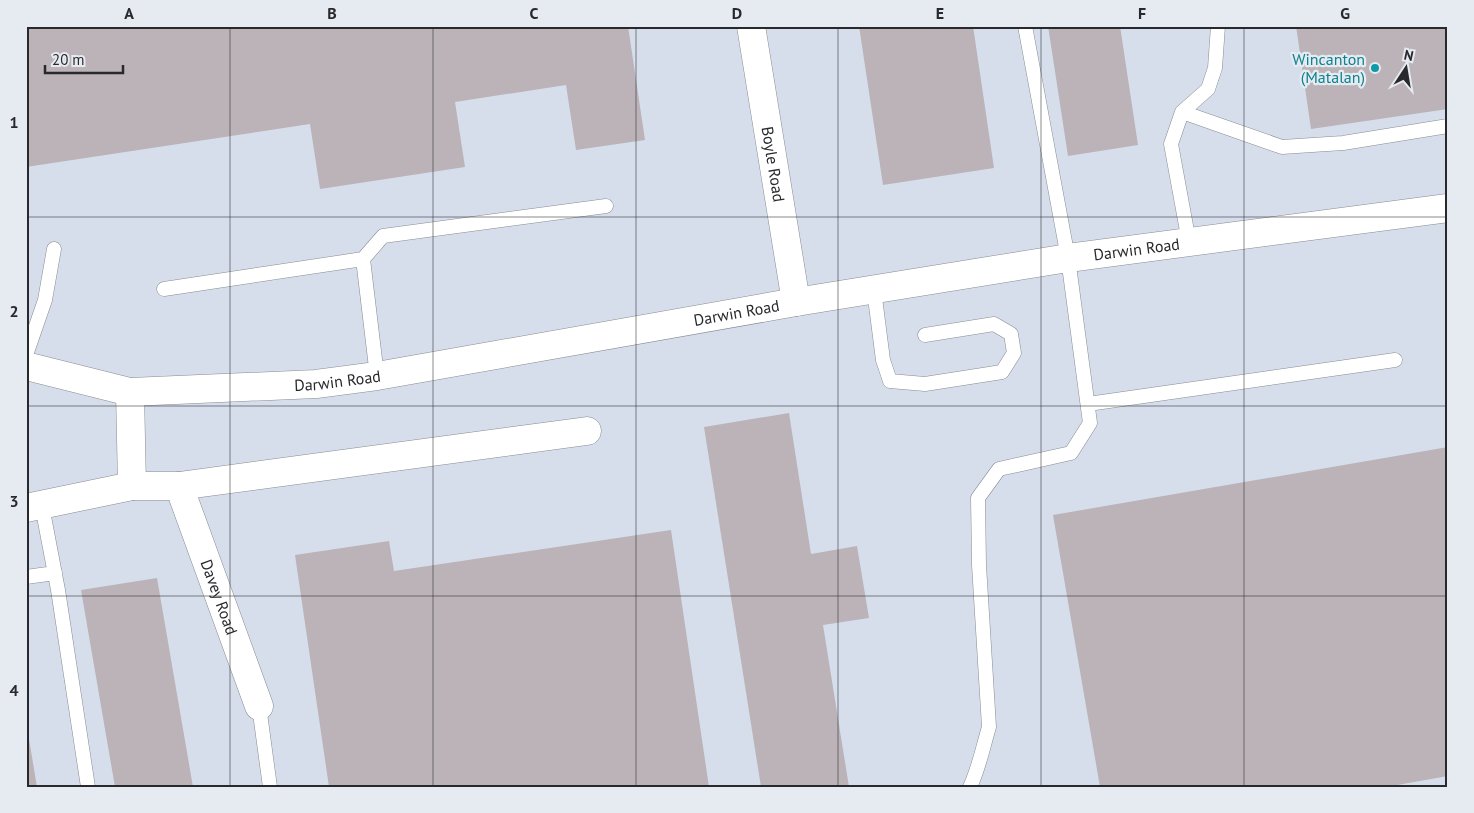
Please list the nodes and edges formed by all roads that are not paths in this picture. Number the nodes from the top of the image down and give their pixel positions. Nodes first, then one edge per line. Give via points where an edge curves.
1 (751, 26) edge
2 (1025, 26) edge
3 (1218, 26) edge
4 (1182, 112) junction
5 (1448, 126) edge
6 (606, 206) dead end
7 (1448, 208) edge
8 (1189, 242) junction
9 (54, 249) dead end
10 (1068, 258) junction
11 (363, 259) junction
12 (164, 289) dead end
13 (874, 290) junction
14 (796, 302) junction
15 (925, 335) dead end
16 (26, 355) edge
17 (1395, 360) dead end
18 (26, 366) edge
19 (377, 376) junction
20 (130, 392) junction
21 (1088, 404) junction
22 (587, 431) dead end
23 (132, 486) junction
24 (178, 486) junction
25 (34, 507) edge
26 (55, 573) junction
27 (26, 578) edge
28 (259, 706) joint
29 (88, 787) edge
30 (270, 787) edge
31 (970, 787) edge

1 - 14 street, Boyle Road
2 - 10 lane
3 - 4 lane via 1215,68 1208,90
4 - 5 lane via 1282,147 1343,143
4 - 8 lane via 1171,144
6 - 11 lane via 383,236
7 - 8 street, Darwin Road
8 - 10 street, Darwin Road
9 - 16 lane via 45,300
10 - 13 street, Darwin Road
10 - 21 lane
11 - 12 lane
11 - 19 lane
13 - 14 street, Darwin Road
13 - 15 lane via 882,360 890,381 925,384 1002,372 1014,353 1010,334 994,324
14 - 19 street, Darwin Road
17 - 21 lane
18 - 20 street, Darwin Road
19 - 20 street, Darwin Road via 316,384
20 - 23 street
21 - 31 lane via 1090,423 1071,454 999,469 978,498 989,727
22 - 24 street
23 - 24 street
23 - 25 street
24 - 28 street, Davey Road
25 - 26 lane
26 - 27 lane
26 - 29 lane
28 - 30 lane

